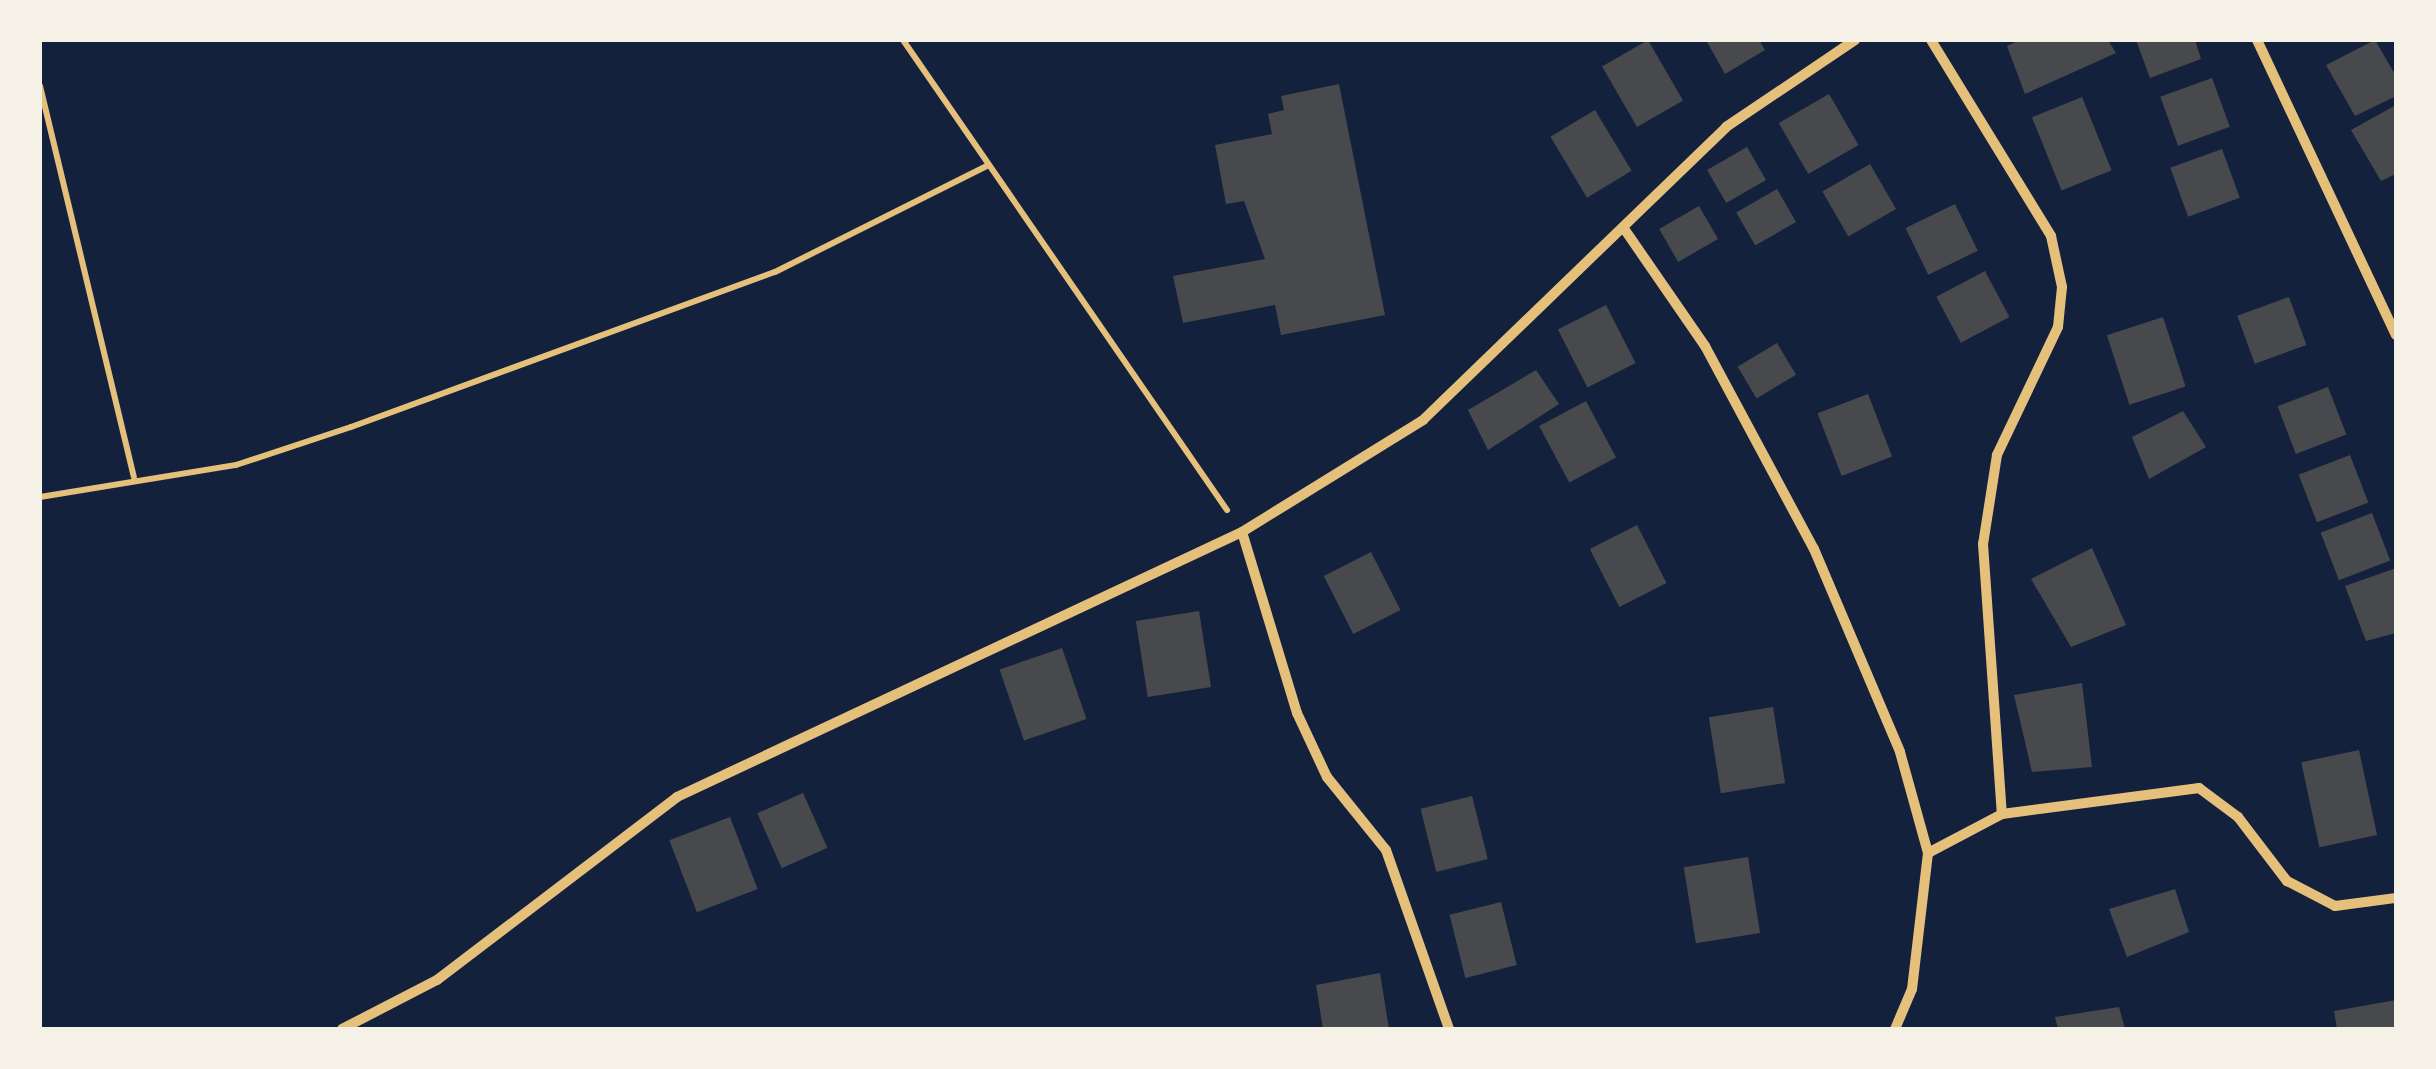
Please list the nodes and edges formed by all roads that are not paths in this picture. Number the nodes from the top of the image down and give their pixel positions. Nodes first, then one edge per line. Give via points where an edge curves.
1 (1855, 40) edge
2 (1930, 40) edge
3 (2258, 40) edge
4 (1626, 230) junction
5 (2396, 336) edge
6 (1242, 532) junction
7 (2002, 814) junction
8 (1928, 853) junction
9 (2396, 898) edge
10 (342, 1029) edge
11 (1449, 1029) edge
12 (1895, 1029) edge

1 - 4 street via 1726,126
2 - 7 street via 2051,236 2062,287 2058,327 1997,455 1983,544
3 - 5 street
4 - 6 street via 1422,420
4 - 8 street via 1706,346 1822,565 1868,661
6 - 10 street via 676,796 438,980
6 - 11 street via 1296,713 1327,777 1386,850
7 - 8 street
7 - 9 street via 2199,788 2238,817 2287,881 2334,906
8 - 12 street via 1912,989

